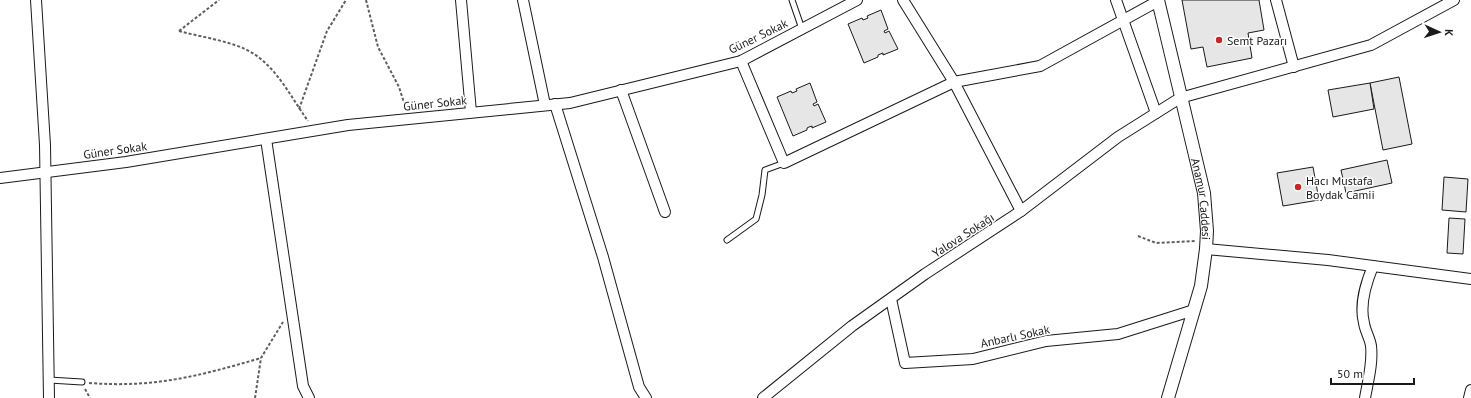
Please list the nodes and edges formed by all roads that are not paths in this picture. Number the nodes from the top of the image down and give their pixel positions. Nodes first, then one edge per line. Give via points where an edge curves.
1 (36, 0) edge
2 (461, 0) edge
3 (523, 0) edge
4 (792, 0) edge
5 (857, 0) edge
6 (903, 0) edge
7 (1116, 0) edge
8 (1158, 0) edge
9 (1276, 0) edge
10 (1454, 0) edge
11 (1123, 20) junction
12 (802, 29) junction
13 (741, 62) junction
14 (1294, 67) junction
15 (954, 82) junction
16 (621, 90) junction
17 (1180, 98) junction
18 (550, 105) junction
19 (471, 112) junction
20 (1156, 113) junction
21 (266, 139) junction
22 (784, 163) junction
23 (46, 172) junction
24 (0, 178) edge
25 (1021, 211) junction
26 (665, 212) dead end
27 (727, 240) dead end
28 (1206, 245) junction
29 (1373, 266) junction
30 (1471, 279) edge
31 (892, 299) junction
32 (1194, 310) junction
33 (49, 380) junction
34 (82, 382) road end
35 (1471, 390) edge
36 (49, 398) edge
37 (309, 398) edge
38 (646, 398) edge
39 (763, 398) edge
40 (1168, 398) edge
41 (1365, 398) edge
42 (1469, 398) edge

1 - 23 street
2 - 19 street
3 - 18 street
4 - 12 lane
5 - 12 street, Güner Sokak
6 - 15 street
7 - 11 street
8 - 11 street
8 - 17 street, Anamur Caddesi
9 - 14 street
10 - 14 street, Yalova Sokağı via 1371,45
11 - 15 street via 1040,66
11 - 20 street
12 - 13 street, Güner Sokak
13 - 16 street, Güner Sokak
13 - 22 street
14 - 17 street, Yalova Sokağı
15 - 22 street
15 - 25 street
16 - 18 street, Güner Sokak via 570,103
16 - 26 street
17 - 20 street, Yalova Sokağı
17 - 28 street, Anamur Caddesi via 1204,193
18 - 19 street, Güner Sokak
18 - 38 street via 603,257 639,387
19 - 21 street, Güner Sokak via 407,118
20 - 25 street, Yalova Sokağı via 1118,137
21 - 23 street, Güner Sokak
21 - 37 street via 303,386
22 - 27 lane via 765,170 756,219
23 - 24 street, Güner Sokak
23 - 33 street
25 - 31 street, Yalova Sokağı via 925,274
28 - 29 street
28 - 32 street, Anamur Caddesi via 1201,286
29 - 30 street
29 - 41 street via 1365,290 1363,310 1364,324 1372,351
31 - 32 street, Anbarlı Sokak via 904,364 973,359 1046,341 1118,334
31 - 39 street, Yalova Sokağı via 852,326
32 - 40 street, Anamur Caddesi
33 - 34 lane
33 - 36 street
35 - 42 street

